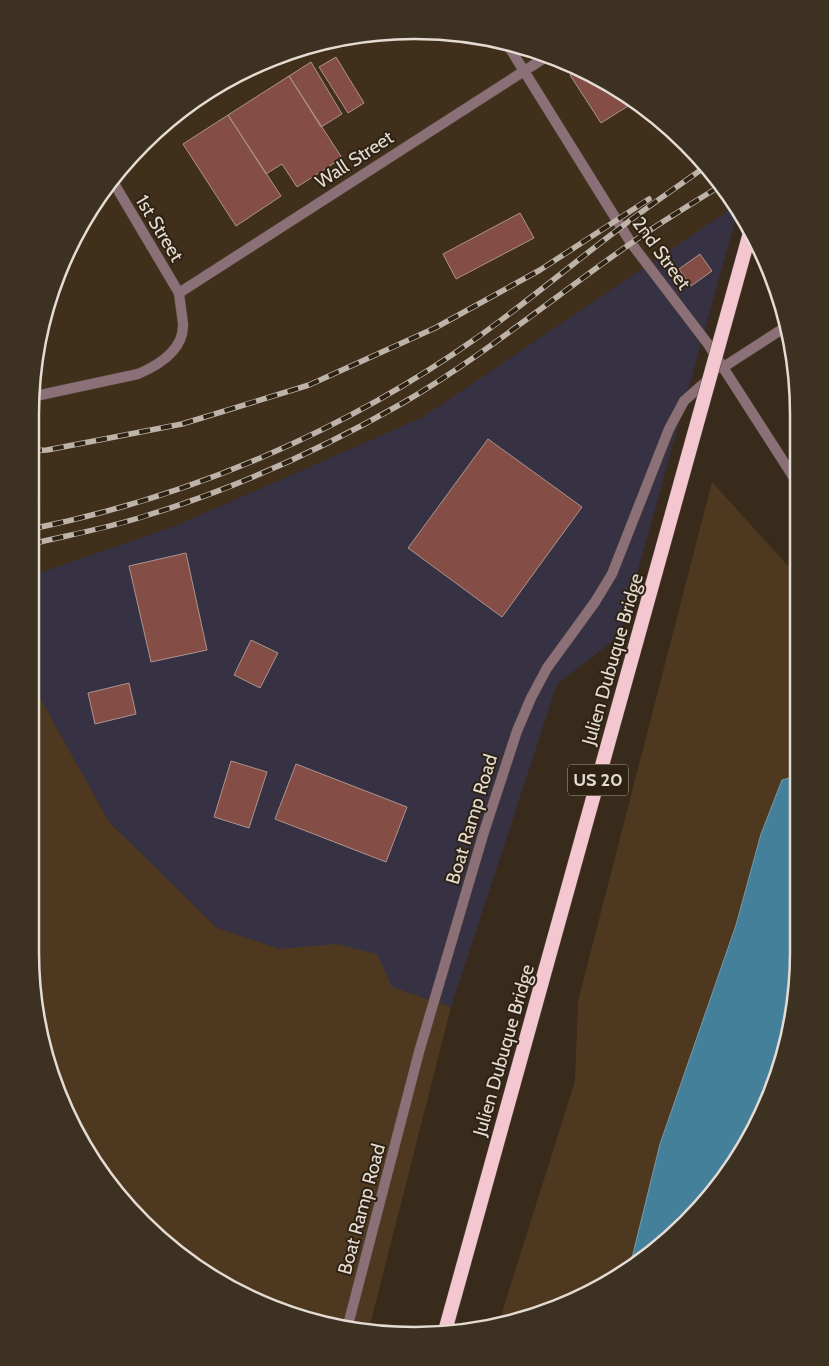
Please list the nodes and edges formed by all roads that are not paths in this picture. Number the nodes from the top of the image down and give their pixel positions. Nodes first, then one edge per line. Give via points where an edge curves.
1 (513, 52) edge
2 (540, 61) edge
3 (525, 71) junction
4 (116, 186) edge
5 (748, 241) edge
6 (179, 293) junction
7 (780, 330) edge
8 (722, 368) junction
9 (40, 395) edge
10 (790, 472) edge
11 (349, 1321) edge
12 (447, 1325) edge

1 - 3 street, 2nd Street
2 - 3 street, Wall Street
3 - 6 street, Wall Street
3 - 8 street, 2nd Street via 631,243 708,344
4 - 6 street, 1st Street
5 - 12 highway, Julien Dubuque Bridge / US 20, bridge
6 - 9 street via 183,326 180,340 172,353 154,367 138,374
7 - 8 street, Boat Ramp Road
8 - 10 street, 2nd Street
8 - 11 street, Boat Ramp Road via 684,400 669,429 612,574 547,668 517,731 420,1052

